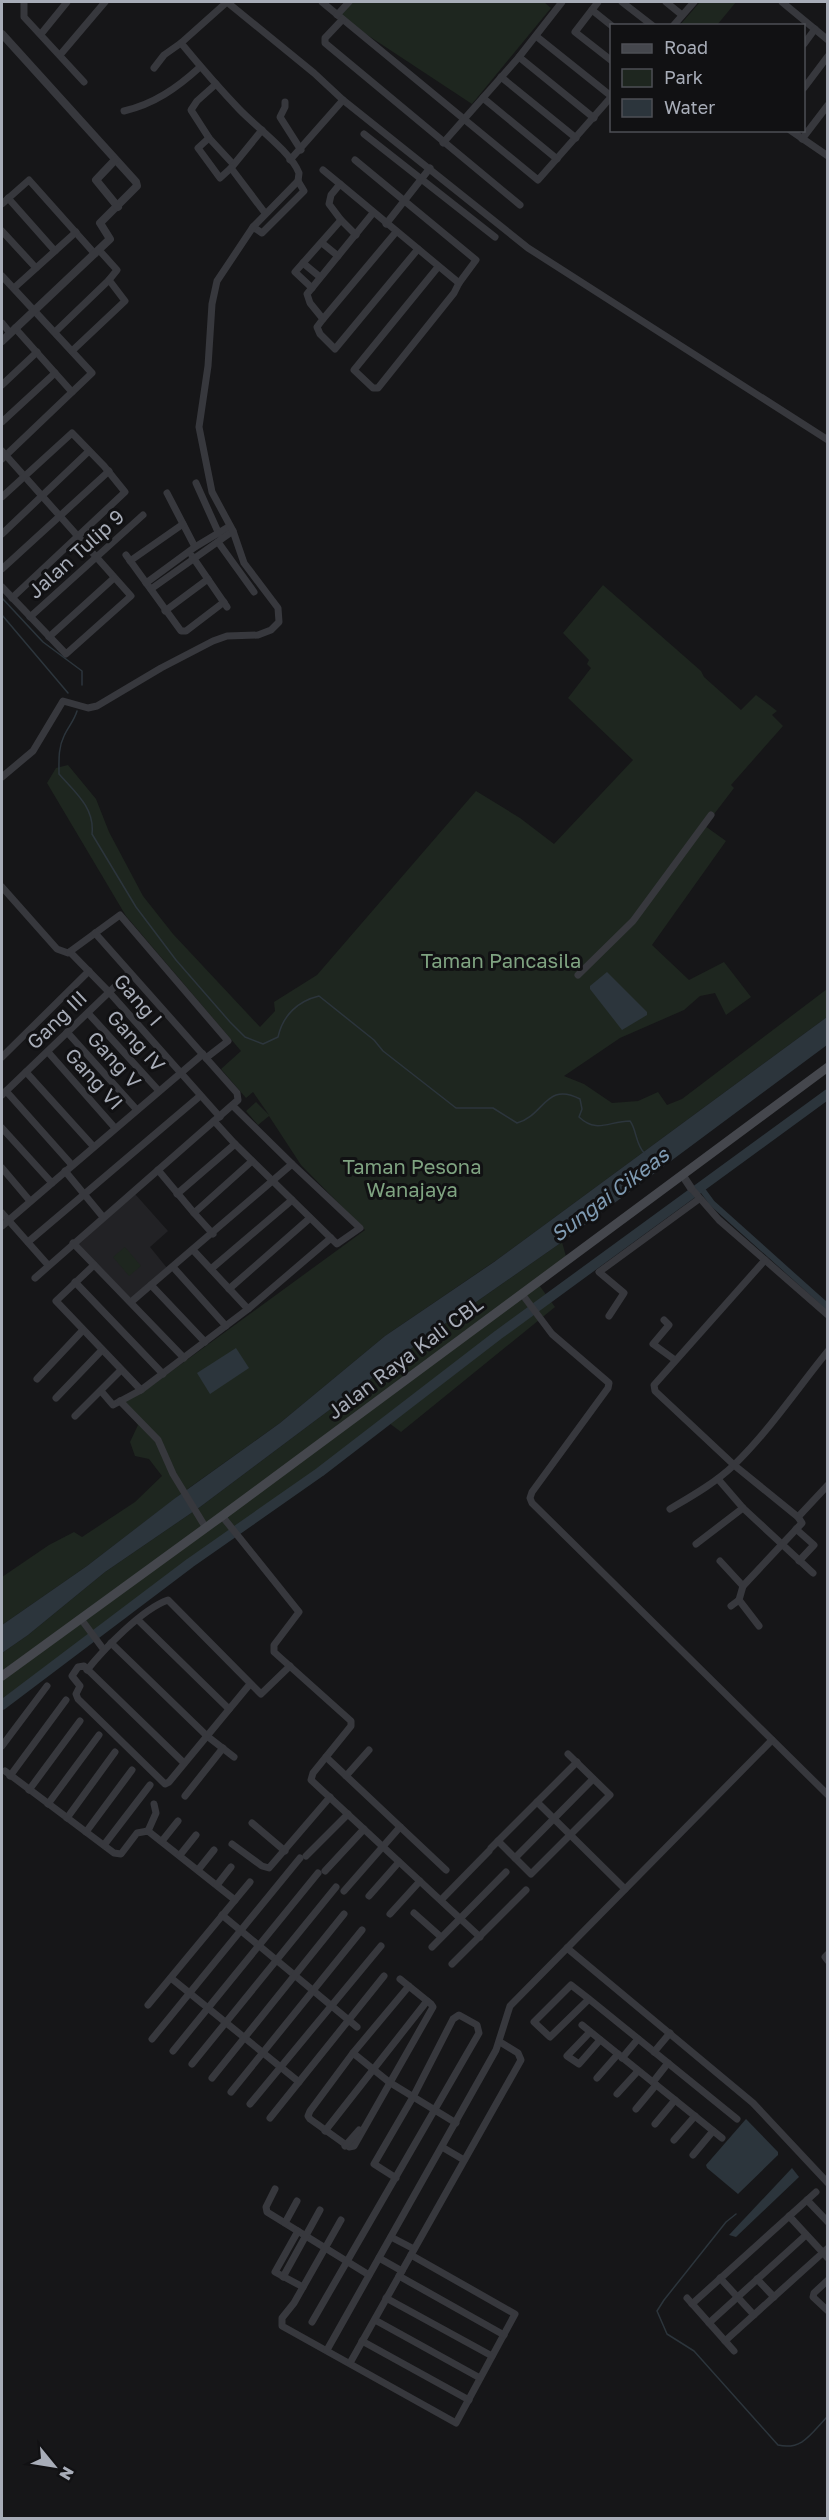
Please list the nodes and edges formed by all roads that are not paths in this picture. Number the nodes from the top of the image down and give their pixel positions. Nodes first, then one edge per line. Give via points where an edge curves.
1 (31, 2) edge
2 (67, 2) edge
3 (105, 2) edge
4 (227, 2) edge
5 (322, 2) edge
6 (349, 2) edge
7 (562, 2) edge
8 (598, 2) edge
9 (622, 2) edge
10 (666, 2) edge
11 (694, 2) edge
12 (782, 2) edge
13 (23, 5) edge
14 (592, 10) junction
15 (682, 15) junction
16 (339, 18) junction
17 (610, 24) edge
18 (650, 24) edge
19 (675, 24) edge
20 (815, 29) junction
21 (2, 34) edge
22 (41, 34) junction
23 (536, 36) junction
24 (828, 40) edge
25 (181, 43) junction
26 (805, 43) edge
27 (60, 54) junction
28 (828, 56) edge
29 (519, 57) junction
30 (610, 59) edge
31 (200, 67) junction
32 (154, 68) dead end
33 (501, 77) junction
34 (84, 82) dead end
35 (216, 84) junction
36 (805, 87) edge
37 (610, 95) edge
38 (610, 97) edge
39 (483, 98) junction
40 (343, 100) junction
41 (285, 102) dead end
42 (828, 105) edge
43 (124, 111) dead end
44 (594, 117) junction
45 (464, 120) junction
46 (262, 130) junction
47 (793, 132) edge
48 (364, 134) dead end
49 (209, 138) junction
50 (576, 138) junction
51 (802, 139) junction
52 (443, 143) junction
53 (301, 150) junction
54 (826, 152) edge
55 (557, 159) junction
56 (115, 160) junction
57 (290, 160) junction
58 (355, 160) dead end
59 (232, 166) junction
60 (430, 168) junction
61 (323, 170) dead end
62 (421, 178) junction
63 (298, 181) junction
64 (340, 184) junction
65 (8, 198) junction
66 (404, 200) junction
67 (276, 202) junction
68 (2, 204) edge
69 (520, 205) dead end
70 (118, 207) junction
71 (284, 211) junction
72 (265, 213) junction
73 (373, 213) junction
74 (340, 220) junction
75 (386, 224) junction
76 (253, 227) junction
77 (2, 231) edge
78 (76, 232) junction
79 (396, 232) junction
80 (356, 235) junction
81 (495, 237) dead end
82 (322, 243) junction
83 (418, 249) junction
84 (55, 251) junction
85 (97, 252) junction
86 (338, 256) junction
87 (303, 263) junction
88 (438, 267) junction
89 (36, 268) junction
90 (2, 276) edge
91 (320, 277) junction
92 (109, 280) junction
93 (459, 283) junction
94 (14, 288) junction
95 (312, 288) junction
96 (36, 311) junction
97 (322, 319) junction
98 (2, 323) edge
99 (13, 330) junction
100 (55, 332) junction
101 (2, 341) edge
102 (72, 351) junction
103 (37, 352) junction
104 (55, 372) junction
105 (2, 385) edge
106 (72, 392) junction
107 (2, 422) edge
108 (828, 440) edge
109 (89, 452) junction
110 (3, 455) edge
111 (109, 471) junction
112 (24, 476) junction
113 (196, 483) dead end
114 (167, 492) dead end
115 (2, 497) edge
116 (42, 497) junction
117 (143, 515) dead end
118 (60, 516) junction
119 (183, 524) junction
120 (231, 529) junction
121 (2, 534) edge
122 (78, 537) junction
123 (219, 538) junction
124 (193, 552) junction
125 (96, 557) junction
126 (2, 569) edge
127 (114, 578) junction
128 (208, 579) junction
129 (2, 586) edge
130 (149, 586) junction
131 (254, 592) dead end
132 (12, 598) junction
133 (165, 611) junction
134 (30, 617) junction
135 (49, 637) junction
136 (2, 776) edge
137 (711, 815) dead end
138 (2, 887) edge
139 (95, 933) junction
140 (70, 952) junction
141 (89, 971) junction
142 (129, 973) junction
143 (578, 975) dead end
144 (109, 992) junction
145 (88, 1013) junction
146 (67, 1032) junction
147 (48, 1052) junction
148 (205, 1056) junction
149 (2, 1057) edge
150 (828, 1067) edge
151 (26, 1072) junction
152 (180, 1073) junction
153 (159, 1091) junction
154 (4, 1093) edge
155 (200, 1096) junction
156 (233, 1106) junction
157 (137, 1110) junction
158 (217, 1119) junction
159 (2, 1128) edge
160 (116, 1128) junction
161 (235, 1144) junction
162 (93, 1146) junction
163 (252, 1161) junction
164 (71, 1164) junction
165 (292, 1164) junction
166 (2, 1168) edge
167 (158, 1170) junction
168 (64, 1171) junction
169 (683, 1176) junction
170 (273, 1181) junction
171 (52, 1183) junction
172 (691, 1188) joint
173 (85, 1194) junction
174 (177, 1194) junction
175 (698, 1198) junction
176 (292, 1200) junction
177 (30, 1201) junction
178 (2, 1213) edge
179 (194, 1213) junction
180 (103, 1216) junction
181 (310, 1218) junction
182 (8, 1220) junction
183 (2, 1226) edge
184 (213, 1234) junction
185 (331, 1239) junction
186 (28, 1242) junction
187 (73, 1243) junction
188 (194, 1250) junction
189 (765, 1260) junction
190 (94, 1264) junction
191 (48, 1265) junction
192 (173, 1267) junction
193 (211, 1269) junction
194 (35, 1278) dead end
195 (75, 1282) junction
196 (151, 1285) junction
197 (229, 1289) junction
198 (522, 1294) junction
199 (131, 1302) junction
200 (248, 1309) junction
201 (828, 1315) edge
202 (609, 1316) dead end
203 (664, 1320) dead end
204 (226, 1326) junction
205 (83, 1330) junction
206 (205, 1342) junction
207 (102, 1350) junction
208 (828, 1351) edge
209 (184, 1358) junction
210 (675, 1360) junction
211 (121, 1371) junction
212 (163, 1374) junction
213 (37, 1379) dead end
214 (141, 1390) junction
215 (101, 1391) junction
216 (56, 1398) dead end
217 (120, 1401) junction
218 (75, 1416) dead end
219 (734, 1466) junction
220 (718, 1479) junction
221 (828, 1485) edge
222 (743, 1508) junction
223 (670, 1509) dead end
224 (222, 1516) junction
225 (798, 1517) junction
226 (206, 1528) junction
227 (796, 1529) junction
228 (696, 1544) dead end
229 (782, 1545) junction
230 (799, 1561) junction
231 (720, 1562) dead end
232 (813, 1573) dead end
233 (743, 1586) junction
234 (739, 1600) junction
235 (730, 1606) dead end
236 (81, 1619) junction
237 (138, 1620) junction
238 (759, 1626) dead end
239 (111, 1643) junction
240 (104, 1650) junction
241 (290, 1666) junction
242 (87, 1670) junction
243 (2, 1676) edge
244 (250, 1684) junction
245 (47, 1686) dead end
246 (66, 1700) dead end
247 (229, 1709) junction
248 (80, 1721) dead end
249 (99, 1735) dead end
250 (207, 1736) junction
251 (772, 1740) junction
252 (2, 1746) edge
253 (223, 1749) junction
254 (369, 1750) dead end
255 (115, 1752) dead end
256 (568, 1754) dead end
257 (234, 1757) dead end
258 (326, 1757) junction
259 (577, 1762) junction
260 (183, 1763) junction
261 (132, 1770) dead end
262 (4, 1771) edge
263 (346, 1776) junction
264 (593, 1779) junction
265 (150, 1785) dead end
266 (29, 1790) junction
267 (828, 1795) edge
268 (185, 1796) dead end
269 (330, 1797) junction
270 (537, 1802) junction
271 (48, 1804) junction
272 (154, 1804) dead end
273 (348, 1814) junction
274 (67, 1818) junction
275 (554, 1818) junction
276 (178, 1821) dead end
277 (252, 1823) dead end
278 (400, 1827) junction
279 (364, 1829) junction
280 (148, 1831) junction
281 (86, 1832) junction
282 (196, 1835) dead end
283 (570, 1835) junction
284 (162, 1841) junction
285 (498, 1841) junction
286 (232, 1844) dead end
287 (104, 1845) junction
288 (382, 1846) junction
289 (214, 1850) dead end
290 (285, 1851) junction
291 (180, 1855) junction
292 (514, 1858) junction
293 (399, 1862) junction
294 (231, 1867) dead end
295 (198, 1870) junction
296 (446, 1870) dead end
297 (506, 1872) dead end
298 (420, 1881) junction
299 (250, 1882) dead end
300 (217, 1885) junction
301 (336, 1887) dead end
302 (625, 1889) junction
303 (526, 1890) dead end
304 (344, 1891) dead end
305 (369, 1896) dead end
306 (235, 1900) junction
307 (441, 1900) junction
308 (414, 1913) dead end
309 (344, 1914) dead end
310 (390, 1914) dead end
311 (222, 1915) junction
312 (460, 1918) junction
313 (241, 1930) junction
314 (362, 1930) dead end
315 (441, 1937) junction
316 (480, 1937) junction
317 (259, 1946) junction
318 (381, 1946) dead end
319 (432, 1947) dead end
320 (567, 1948) junction
321 (828, 1954) edge
322 (277, 1960) junction
323 (828, 1961) edge
324 (453, 1964) dead end
325 (295, 1975) junction
326 (384, 1976) dead end
327 (171, 1978) junction
328 (400, 1979) dead end
329 (409, 1986) junction
330 (313, 1991) junction
331 (189, 1994) junction
332 (589, 1999) junction
333 (427, 2001) junction
334 (148, 2005) dead end
335 (331, 2006) junction
336 (208, 2008) junction
337 (349, 2021) junction
338 (226, 2023) junction
339 (582, 2025) dead end
340 (357, 2027) dead end
341 (590, 2032) junction
342 (670, 2033) junction
343 (244, 2038) junction
344 (152, 2039) dead end
345 (638, 2039) junction
346 (600, 2040) junction
347 (500, 2042) junction
348 (173, 2051) dead end
349 (654, 2052) junction
350 (263, 2053) junction
351 (353, 2053) junction
352 (620, 2056) junction
353 (668, 2063) junction
354 (192, 2064) dead end
355 (281, 2067) junction
356 (374, 2069) junction
357 (638, 2071) junction
358 (212, 2078) dead end
359 (597, 2078) dead end
360 (299, 2082) junction
361 (389, 2082) junction
362 (654, 2084) junction
363 (231, 2092) dead end
364 (617, 2094) dead end
365 (413, 2097) junction
366 (675, 2100) junction
367 (250, 2104) dead end
368 (636, 2109) dead end
369 (434, 2110) junction
370 (695, 2116) junction
371 (270, 2118) dead end
372 (737, 2119) dead end
373 (456, 2123) junction
374 (655, 2124) dead end
375 (326, 2131) junction
376 (713, 2131) junction
377 (722, 2138) dead end
378 (674, 2140) dead end
379 (442, 2147) junction
380 (693, 2155) dead end
381 (464, 2160) junction
382 (396, 2178) junction
383 (828, 2183) edge
384 (276, 2188) dead end
385 (816, 2192) dead end
386 (807, 2200) junction
387 (297, 2201) dead end
388 (320, 2210) dead end
389 (789, 2216) junction
390 (341, 2220) dead end
391 (828, 2222) edge
392 (285, 2223) junction
393 (301, 2233) junction
394 (806, 2235) junction
395 (391, 2237) junction
396 (324, 2249) junction
397 (412, 2252) junction
398 (826, 2253) edge
399 (379, 2258) junction
400 (347, 2262) junction
401 (400, 2274) junction
402 (369, 2275) junction
403 (720, 2278) junction
404 (757, 2279) junction
405 (828, 2280) edge
406 (303, 2287) junction
407 (737, 2297) junction
408 (774, 2297) junction
409 (387, 2298) junction
410 (828, 2311) edge
411 (754, 2315) junction
412 (375, 2320) junction
413 (312, 2322) dead end
414 (709, 2323) junction
415 (504, 2335) junction
416 (362, 2341) junction
417 (725, 2341) junction
418 (327, 2350) junction
419 (734, 2351) dead end
420 (492, 2356) junction
421 (350, 2363) junction
422 (480, 2378) junction
423 (469, 2400) junction

1 - 13 street
2 - 22 street
3 - 27 street
4 - 25 street
4 - 40 street
5 - 16 street
6 - 16 street
7 - 23 street
8 - 14 street
9 - 18 street
10 - 15 street
11 - 15 street
12 - 20 street
13 - 22 street via 24,16
14 - 17 street
14 - 30 street via 575,32
15 - 19 street
16 - 45 street
16 - 52 street via 325,43
20 - 24 street
20 - 26 street
21 - 56 street
22 - 27 street
23 - 29 street
23 - 37 street
25 - 31 street
25 - 32 street
27 - 34 street
28 - 36 street
29 - 33 street
29 - 44 street
31 - 35 street
31 - 43 street via 171,91 142,107
33 - 39 street
33 - 50 street
35 - 46 street
35 - 49 street via 191,110
38 - 44 street
39 - 45 street
39 - 55 street
40 - 53 street
40 - 60 street
41 - 53 street via 280,117
42 - 51 street
44 - 50 street
45 - 52 street
45 - 55 street via 538,180
46 - 57 street
46 - 59 street
47 - 51 street
48 - 62 street
49 - 59 street
49 - 59 street via 198,148 218,177
50 - 55 street
51 - 54 street
52 - 69 street
53 - 57 street
56 - 70 street via 96,180
56 - 70 street via 137,186
57 - 63 street via 298,171
58 - 66 street
59 - 72 street
60 - 62 street
60 - 108 street via 528,248
61 - 64 street
62 - 66 street
62 - 81 street
63 - 67 street
63 - 71 street via 304,190
64 - 73 street
64 - 74 street via 329,204
65 - 68 street
65 - 78 street via 29,180
65 - 84 street
66 - 75 street
66 - 93 street via 476,260
67 - 71 street
67 - 72 street
70 - 85 street via 100,223 111,238
71 - 76 street via 262,233
72 - 76 street
73 - 75 street
73 - 80 street
74 - 80 street
74 - 82 street
75 - 79 street
76 - 120 street via 217,281 199,427 212,492
77 - 89 street
78 - 84 street
78 - 85 street
79 - 83 street
79 - 97 street
80 - 86 street
82 - 86 street
82 - 87 street
83 - 88 street
83 - 97 street via 335,350 318,332
84 - 89 street
85 - 92 street via 117,270
85 - 96 street
86 - 91 street
87 - 91 street
87 - 95 street via 296,274
88 - 93 street
88 - 93 street via 354,370 372,387 378,388
89 - 94 street
90 - 94 street
91 - 95 street
92 - 100 street
92 - 102 street via 125,299 124,303
94 - 96 street
95 - 97 street via 307,297
96 - 99 street
96 - 100 street
98 - 99 street
99 - 101 street
99 - 103 street
100 - 102 street
102 - 106 street via 92,373
103 - 104 street
103 - 105 street
104 - 106 street
104 - 107 street
106 - 110 street
109 - 111 street
109 - 112 street via 69,434
109 - 116 street
110 - 112 street
111 - 118 street
111 - 122 street via 125,492
112 - 115 street
112 - 116 street
113 - 123 street
114 - 119 street
116 - 118 street
116 - 121 street
117 - 125 street, Jalan Tulip 9
118 - 122 street
118 - 126 street
119 - 124 street
119 - 130 street via 128,558
120 - 123 street
120 - 136 street via 244,563 278,608 279,622 258,635 227,636 213,641 101,705 88,708 60,702 33,751
122 - 125 street
122 - 132 street
123 - 124 street
123 - 124 street
123 - 131 street
124 - 128 street
124 - 130 street
125 - 127 street
125 - 134 street, Jalan Tulip 9
127 - 135 street
127 - 135 street via 131,596 66,654
128 - 133 street
128 - 133 street via 225,604 183,633
129 - 132 street
130 - 133 street
132 - 134 street
134 - 135 street
137 - 143 street via 633,921
138 - 140 street, Gang I via 57,949
139 - 140 street
139 - 142 street
139 - 148 street via 120,915 228,1041
140 - 141 street, Gang I
141 - 144 street, Gang I
141 - 149 street
142 - 144 street, Gang III
142 - 148 street
144 - 145 street, Gang III
144 - 152 street, Gang I
145 - 146 street, Gang III
145 - 153 street, Gang IV
146 - 147 street, Gang III
146 - 157 street, Gang V
147 - 151 street, Gang III
147 - 160 street, Gang VI
148 - 152 street
148 - 156 street via 237,1093 238,1100
150 - 169 main road, Jalan Raya Kali CBL
151 - 154 street, Gang III
151 - 162 street
152 - 153 street
152 - 155 street, Gang I
153 - 157 street
154 - 164 street
155 - 158 street, Gang I
155 - 173 street
156 - 158 street
156 - 165 street
157 - 160 street
158 - 161 street, Gang I
158 - 167 street
159 - 171 street
160 - 162 street
161 - 163 street, Gang I
161 - 174 street
162 - 164 street
163 - 170 street, Gang I
163 - 179 street
164 - 168 street
165 - 170 street
165 - 185 street via 360,1228 337,1244
166 - 177 street
167 - 174 street
167 - 180 street
168 - 171 street
168 - 173 street
169 - 172 street
169 - 198 main road, Jalan Raya Kali CBL
170 - 176 street, Gang I
170 - 184 street
171 - 177 street
172 - 175 street
173 - 180 street
173 - 186 street
174 - 179 street
175 - 189 street
175 - 202 street via 599,1272 624,1293
176 - 181 street, Gang I
176 - 193 street
177 - 182 street
178 - 182 street
179 - 184 street
180 - 187 street
181 - 185 street, Gang I
181 - 197 street
182 - 183 street
182 - 186 street
184 - 188 street
185 - 200 street
186 - 191 street
187 - 190 street
187 - 191 street
188 - 192 street
188 - 193 street
189 - 201 street
189 - 210 street
190 - 195 street
190 - 199 street
191 - 194 street
192 - 196 street
192 - 204 street
193 - 197 street
195 - 205 street via 56,1301
195 - 212 street
196 - 199 street
196 - 206 street
197 - 200 street
198 - 224 main road, Jalan Raya Kali CBL
198 - 251 street via 552,1334 609,1383 532,1492 532,1503
199 - 209 street
200 - 204 street
203 - 210 street via 669,1325 653,1344
204 - 206 street
205 - 207 street
205 - 213 street
206 - 209 street
207 - 211 street
207 - 216 street
208 - 219 street
209 - 212 street
210 - 219 street via 655,1382 655,1390
211 - 214 street
211 - 215 street
212 - 214 street
214 - 217 street
215 - 217 street via 113,1405
215 - 218 street
217 - 226 street via 158,1440 173,1474
219 - 220 street
219 - 225 street
220 - 222 street
220 - 223 street
221 - 225 street
222 - 228 street
222 - 229 street
224 - 226 main road, Jalan Raya Kali CBL
224 - 241 street via 299,1612 273,1649
225 - 227 street via 802,1523
226 - 236 main road, Jalan Raya Kali CBL
227 - 229 street
227 - 230 street via 814,1545
229 - 230 street
229 - 233 street
230 - 232 street
231 - 233 street
233 - 234 street
234 - 235 street
234 - 238 street
236 - 240 street
236 - 243 main road, Jalan Raya Kali CBL
237 - 239 street
237 - 244 street via 170,1601
237 - 247 street
239 - 240 street
239 - 250 street
240 - 242 street
241 - 244 street via 261,1694
241 - 258 street via 351,1721
242 - 260 street
242 - 260 street via 78,1667 72,1674 80,1686 78,1699 161,1782 167,1783
244 - 247 street
245 - 252 street
246 - 262 street
247 - 250 street
248 - 266 street
249 - 271 street
250 - 253 street
250 - 260 street
251 - 267 street
251 - 302 street
253 - 257 street
253 - 268 street
254 - 263 street
255 - 274 street
256 - 259 street
258 - 263 street
258 - 269 street via 311,1780
259 - 264 street
259 - 270 street
261 - 281 street
262 - 266 street
263 - 278 street
264 - 275 street
264 - 283 street via 610,1795
265 - 287 street
266 - 271 street
269 - 273 street
269 - 290 street
270 - 275 street
270 - 285 street
271 - 274 street
272 - 280 street via 156,1813
273 - 279 street
273 - 313 street via 303,1857
274 - 281 street
275 - 283 street
275 - 292 street
276 - 284 street
277 - 290 street
278 - 288 street
278 - 296 street
279 - 288 street
279 - 317 street
280 - 284 street
280 - 287 street via 137,1833 121,1854
281 - 287 street
282 - 291 street
283 - 292 street via 531,1874
283 - 302 street
284 - 291 street
285 - 292 street
285 - 307 street
286 - 290 street via 267,1868
288 - 293 street
288 - 304 street
289 - 295 street
291 - 295 street
293 - 298 street
293 - 305 street
294 - 300 street
295 - 300 street
297 - 312 street
298 - 307 street
298 - 310 street
299 - 306 street
300 - 306 street
301 - 322 street
302 - 320 street
303 - 316 street
306 - 311 street
307 - 312 street
308 - 315 street
309 - 325 street
311 - 313 street
311 - 327 street
312 - 315 street
312 - 316 street
313 - 317 street
313 - 331 street
314 - 330 street
315 - 319 street
316 - 324 street
317 - 322 street
317 - 336 street
318 - 335 street
320 - 342 street
320 - 347 street via 510,2006
321 - 323 street
322 - 325 street
322 - 338 street
325 - 330 street
325 - 343 street
326 - 337 street
327 - 331 street
327 - 334 street
328 - 329 street
329 - 333 street
329 - 351 street
330 - 335 street
330 - 350 street
331 - 336 street
331 - 344 street
332 - 332 street via 571,1985 534,2022 550,2037
332 - 345 street
333 - 356 street
333 - 361 street via 432,2010
335 - 337 street
335 - 355 street
336 - 338 street
336 - 348 street
337 - 340 street
337 - 360 street
338 - 343 street
338 - 354 street
339 - 341 street
341 - 346 street
341 - 346 street via 567,2056 579,2064
342 - 349 street
342 - 383 street via 753,2103
343 - 350 street
343 - 358 street
345 - 349 street
345 - 352 street
346 - 352 street
347 - 373 street
347 - 381 street via 518,2053 521,2060
349 - 353 street
350 - 355 street
350 - 363 street
351 - 356 street
351 - 375 street via 308,2116
352 - 357 street
352 - 359 street
353 - 362 street
353 - 372 street
355 - 360 street
355 - 367 street
356 - 361 street
356 - 375 street
357 - 362 street
357 - 364 street
360 - 371 street
361 - 365 street
361 - 375 street via 354,2146 345,2146
362 - 366 street
362 - 368 street
365 - 369 street
365 - 369 street via 455,2016 477,2025 479,2033
365 - 382 street via 374,2164
366 - 370 street
366 - 374 street
369 - 373 street
369 - 382 street
370 - 376 street
370 - 378 street
373 - 379 street
376 - 377 street
376 - 380 street
379 - 381 street
379 - 395 street
381 - 397 street
382 - 400 street
384 - 392 street via 266,2210
385 - 386 street
386 - 389 street
386 - 391 street
387 - 392 street
388 - 393 street
389 - 394 street
389 - 403 street
390 - 396 street
392 - 393 street
393 - 396 street
393 - 406 street via 283,2277
394 - 398 street
394 - 404 street
395 - 397 street
395 - 399 street
396 - 400 street
396 - 406 street
397 - 401 street
397 - 415 street via 515,2314
398 - 408 street
399 - 401 street
399 - 402 street
400 - 402 street
400 - 413 street
401 - 409 street
401 - 415 street
402 - 418 street
403 - 407 street
403 - 414 street via 690,2301
404 - 407 street
404 - 408 street
405 - 410 street via 813,2297
406 - 418 street via 282,2318 282,2326
407 - 411 street
407 - 414 street
408 - 411 street
409 - 412 street
409 - 420 street
411 - 417 street
412 - 416 street
412 - 422 street
414 - 417 street
415 - 420 street
416 - 421 street
416 - 423 street
417 - 419 street
418 - 421 street
420 - 422 street
421 - 423 street via 456,2423
422 - 423 street

